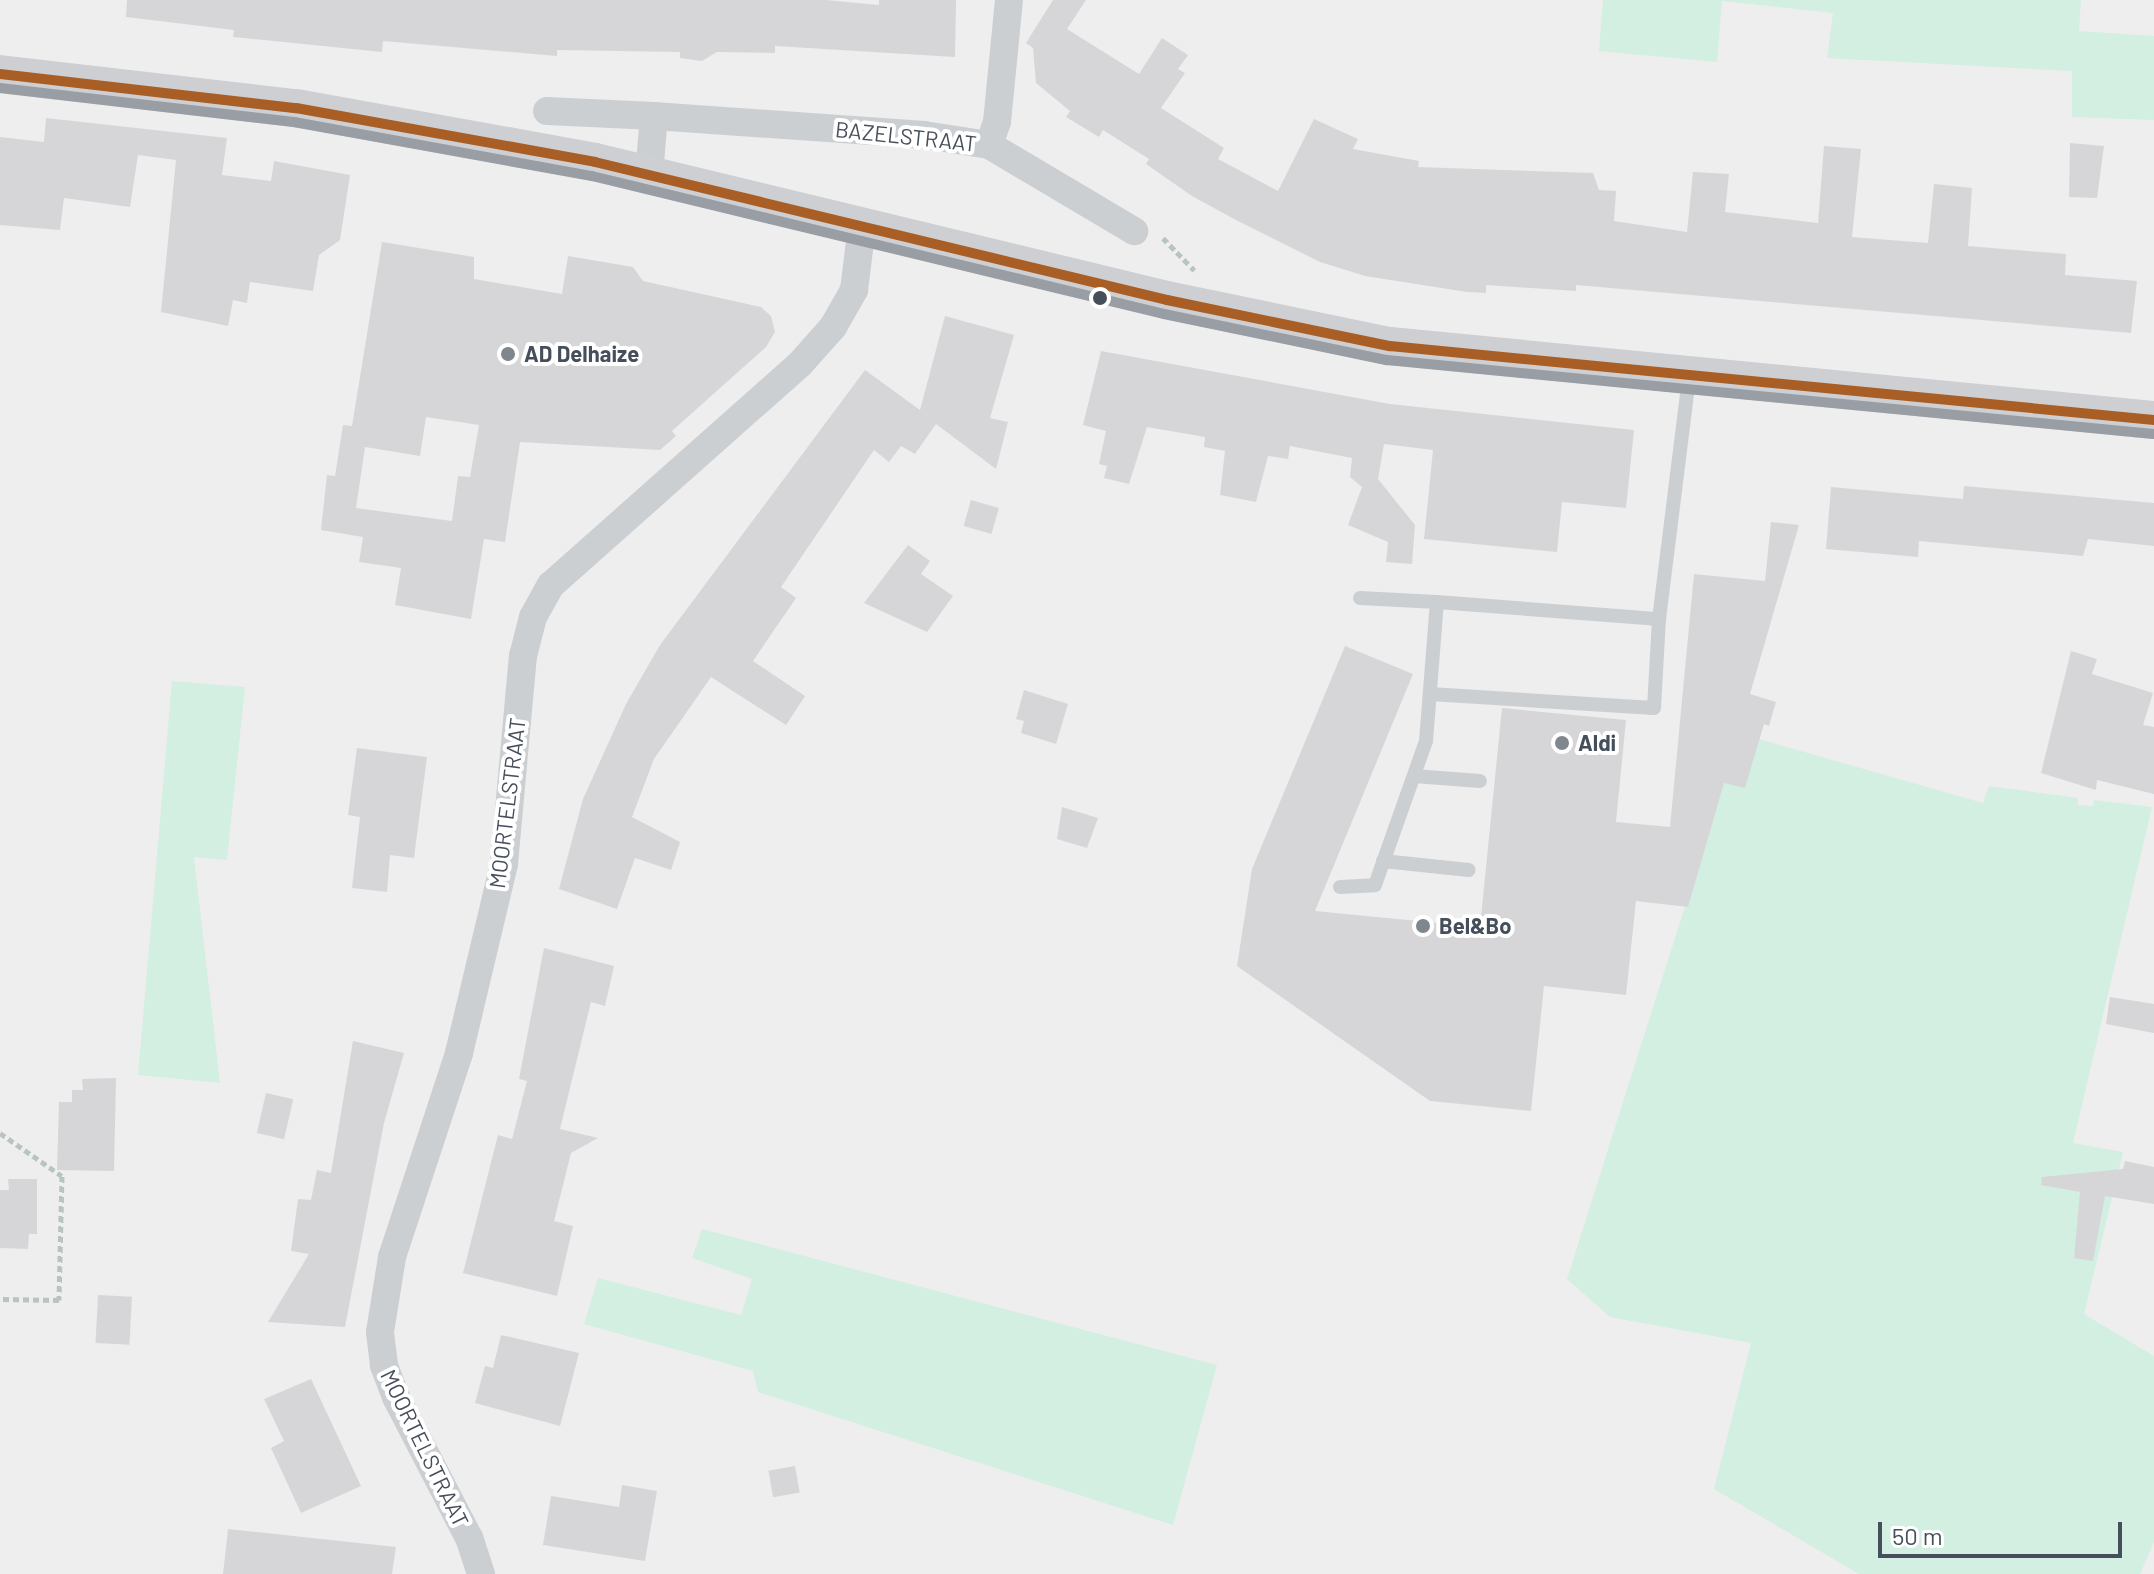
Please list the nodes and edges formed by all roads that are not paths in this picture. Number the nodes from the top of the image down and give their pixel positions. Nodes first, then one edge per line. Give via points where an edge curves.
1 (1009, 0) edge
2 (0, 74) edge
3 (547, 111) dead end
4 (654, 116) junction
5 (989, 145) junction
6 (649, 175) junction
7 (862, 226) junction
8 (1134, 231) road end
9 (1689, 377) junction
10 (2154, 420) edge
11 (1360, 598) dead end
12 (1437, 602) junction
13 (1659, 619) junction
14 (1430, 694) junction
15 (1414, 776) junction
16 (1480, 781) dead end
17 (1383, 861) junction
18 (1469, 870) dead end
19 (1340, 887) dead end
20 (481, 1574) edge

1 - 5 street via 997,122
2 - 6 main road via 296,108
3 - 4 street, BAZELSTRAAT
4 - 5 street, BAZELSTRAAT via 717,117
4 - 6 street
5 - 8 street, BAZELSTRAAT
6 - 7 main road
7 - 9 main road via 1390,346
7 - 20 street, MOORTELSTRAAT via 854,290 833,327 800,364 551,585 533,617 523,656 504,864 459,1053 392,1257 380,1332 384,1365 396,1397 469,1538
9 - 10 main road
9 - 13 lane
11 - 12 lane
12 - 13 lane
12 - 14 lane
13 - 14 lane via 1654,708
14 - 15 lane via 1426,741
15 - 16 lane
15 - 17 lane
17 - 18 lane
17 - 19 lane via 1375,885

